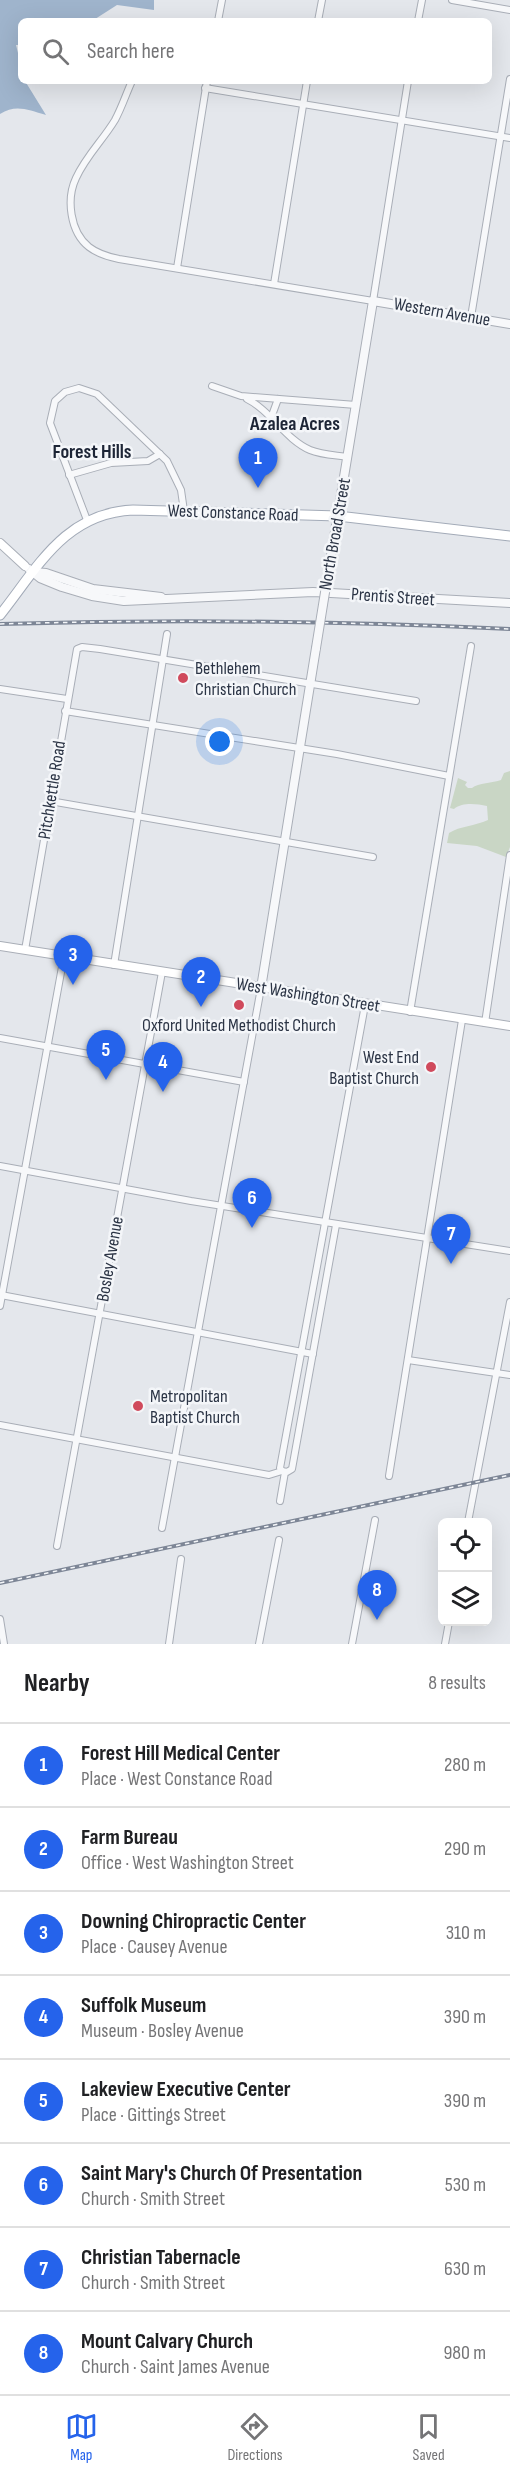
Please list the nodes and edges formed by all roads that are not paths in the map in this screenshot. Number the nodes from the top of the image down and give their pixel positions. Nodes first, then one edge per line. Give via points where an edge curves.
1 (222, 0) edge
2 (321, 0) edge
3 (422, 0) edge
4 (452, 0) edge
5 (510, 10) edge
6 (219, 18) edge
7 (318, 18) edge
8 (419, 18) edge
9 (510, 79) edge
10 (131, 84) edge
11 (206, 84) edge
12 (211, 84) edge
13 (306, 84) edge
14 (408, 84) edge
15 (303, 103) junction
16 (402, 120) junction
17 (501, 137) junction
18 (510, 138) edge
19 (177, 268) junction
20 (274, 284) junction
21 (373, 301) junction
22 (471, 317) junction
23 (510, 324) edge
24 (212, 386) dead end
25 (242, 396) junction
26 (278, 399) junction
27 (356, 405) junction
28 (272, 418) junction
29 (160, 454) junction
30 (348, 457) junction
31 (69, 475) junction
32 (184, 511) junction
33 (338, 516) junction
34 (87, 520) junction
35 (510, 536) edge
36 (0, 543) edge
37 (30, 569) junction
38 (510, 603) edge
39 (0, 615) edge
40 (167, 634) dead end
41 (471, 646) dead end
42 (162, 660) junction
43 (311, 684) junction
44 (0, 689) edge
45 (67, 699) junction
46 (416, 701) dead end
47 (65, 711) junction
48 (152, 725) junction
49 (300, 749) junction
50 (449, 776) junction
51 (50, 801) junction
52 (137, 817) junction
53 (284, 843) junction
54 (510, 855) edge
55 (373, 857) dead end
56 (0, 946) edge
57 (25, 950) junction
58 (64, 956) junction
59 (114, 965) junction
60 (162, 972) junction
61 (261, 988) junction
62 (365, 1005) junction
63 (410, 1012) junction
64 (462, 1020) junction
65 (485, 1023) junction
66 (510, 1026) edge
67 (0, 1038) edge
68 (47, 1047) junction
69 (146, 1065) junction
70 (244, 1082) junction
71 (0, 1166) edge
72 (25, 1170) junction
73 (123, 1189) junction
74 (221, 1206) junction
75 (324, 1223) junction
76 (336, 1225) junction
77 (428, 1239) junction
78 (510, 1251) edge
79 (1, 1296) edge
80 (510, 1302) edge
81 (0, 1306) edge
82 (100, 1314) junction
83 (198, 1332) junction
84 (300, 1352) junction
85 (313, 1354) junction
86 (408, 1360) junction
87 (497, 1373) junction
88 (510, 1375) edge
89 (0, 1425) edge
90 (77, 1440) junction
91 (175, 1458) junction
92 (284, 1472) junction
93 (389, 1476) dead end
94 (280, 1501) dead end
95 (469, 1518) edge
96 (375, 1520) dead end
97 (162, 1528) dead end
98 (279, 1540) dead end
99 (57, 1546) dead end
100 (181, 1559) dead end
101 (0, 1619) edge
102 (448, 1626) edge
103 (4, 1644) edge
104 (169, 1644) edge
105 (259, 1644) edge
106 (352, 1644) edge
107 (445, 1644) edge

1 - 6 street
2 - 7 street
3 - 8 street
4 - 5 street
9 - 17 street
10 - 19 street via 116,118 75,181 71,200 73,220 86,244 100,253 119,260
11 - 19 street
12 - 15 street
13 - 15 street
14 - 16 street, North Broad Street
15 - 16 street
15 - 20 street
16 - 17 street
16 - 21 street, North Broad Street
17 - 18 street
17 - 22 street
19 - 20 street
20 - 21 street
21 - 22 street, Western Avenue
21 - 27 street, North Broad Street
22 - 23 street, Western Avenue
24 - 25 street
25 - 26 street
25 - 28 street
26 - 27 street
26 - 28 street
27 - 30 street, North Broad Street
28 - 30 street via 304,447
29 - 31 street via 147,461 111,463
29 - 31 street via 97,394 86,389 71,390 55,401 50,415 51,430
29 - 32 street via 177,480
30 - 33 street, North Broad Street
31 - 34 street
32 - 33 main road, West Constance Road
32 - 34 main road, West Constance Road via 121,511
33 - 35 main road, West Constance Road
33 - 43 street, North Broad Street, bridge
34 - 37 main road, West Constance Road
36 - 37 main road
37 - 38 street, Prentis Street via 62,587 103,598 142,601 333,593
37 - 39 main road, West Constance Road
40 - 42 street
41 - 50 street
42 - 43 street
42 - 45 street, Pitchkettle Road via 80,647 75,651
42 - 48 street
43 - 46 street
43 - 49 street, North Broad Street
44 - 45 street
45 - 47 street, Pitchkettle Road
47 - 48 street
47 - 51 street, Pitchkettle Road
48 - 49 street
48 - 52 street
49 - 50 street
49 - 53 street, North Broad Street
50 - 63 street
51 - 52 street
51 - 57 street, Pitchkettle Road
52 - 53 street
52 - 59 street
53 - 55 street
53 - 61 street, North Broad Street
54 - 65 street
56 - 57 main road, West Washington Street
57 - 58 main road, West Washington Street
58 - 59 main road, West Washington Street
58 - 68 street
59 - 60 main road, West Washington Street
60 - 61 main road, West Washington Street
60 - 69 street, Bosley Avenue
61 - 62 main road, West Washington Street
61 - 70 street
62 - 63 main road, West Washington Street
62 - 75 street
63 - 64 main road, West Washington Street
64 - 65 main road, West Washington Street
64 - 77 street
65 - 66 main road, West Washington Street
67 - 68 street
68 - 69 street
68 - 72 street
69 - 70 street
69 - 73 street, Bosley Avenue
70 - 74 street
71 - 72 street
72 - 73 street
72 - 79 street
73 - 74 street
73 - 82 street, Bosley Avenue
74 - 75 street
74 - 83 street
75 - 76 street
75 - 84 street
76 - 77 street
76 - 85 street
77 - 78 street
77 - 86 street
79 - 81 street
79 - 82 street
80 - 87 street
82 - 83 street
82 - 90 street, Bosley Avenue
83 - 84 street
83 - 91 street
84 - 85 street
84 - 92 street via 280,1468
85 - 92 street via 292,1469
86 - 87 street
86 - 93 street
87 - 88 street
87 - 95 street
89 - 90 street
90 - 91 street
90 - 99 street, Bosley Avenue
91 - 92 street via 269,1474
91 - 97 street
92 - 94 street
96 - 106 street
98 - 105 street
100 - 104 street
101 - 103 street
102 - 107 street

